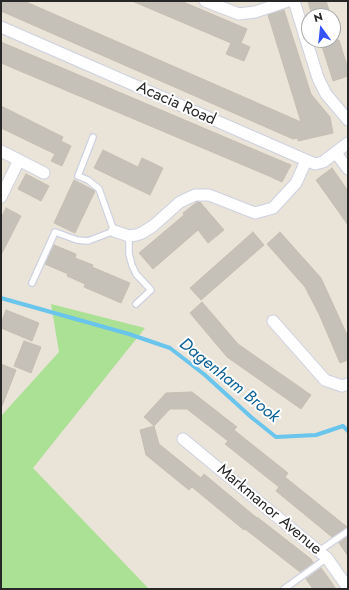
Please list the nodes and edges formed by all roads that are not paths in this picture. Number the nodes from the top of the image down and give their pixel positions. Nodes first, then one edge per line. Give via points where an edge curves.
1 (205, 1) edge
2 (288, 1) edge
3 (294, 1) edge
4 (1, 27) edge
5 (348, 120) edge
6 (93, 138) dead end
7 (348, 143) edge
8 (1, 151) edge
9 (336, 153) junction
10 (19, 160) junction
11 (306, 161) junction
12 (348, 170) edge
13 (44, 173) dead end
14 (1, 197) edge
15 (114, 231) junction
16 (128, 236) junction
17 (32, 283) dead end
18 (136, 304) dead end
19 (273, 321) dead end
20 (348, 384) edge
21 (183, 439) dead end
22 (348, 531) edge
23 (323, 555) junction
24 (348, 588) edge
25 (284, 589) edge

1 - 2 street via 239,14 256,12
3 - 5 street via 318,78 326,94
4 - 11 street, Acacia Road
6 - 15 lane via 78,176 99,189
7 - 9 street, Acacia Road
8 - 10 street
9 - 11 street, Acacia Road via 323,162 315,164
9 - 12 street
10 - 13 street
10 - 14 street
11 - 16 street via 296,183 273,208 255,213 209,195 195,195 180,202 142,233
15 - 16 street
15 - 17 lane via 88,241 55,232
16 - 18 lane via 129,254 136,274 152,290
19 - 20 street via 325,380 342,386
21 - 23 street, Markmanor Avenue
22 - 23 lane
23 - 24 street, Markmanor Avenue
23 - 25 lane

